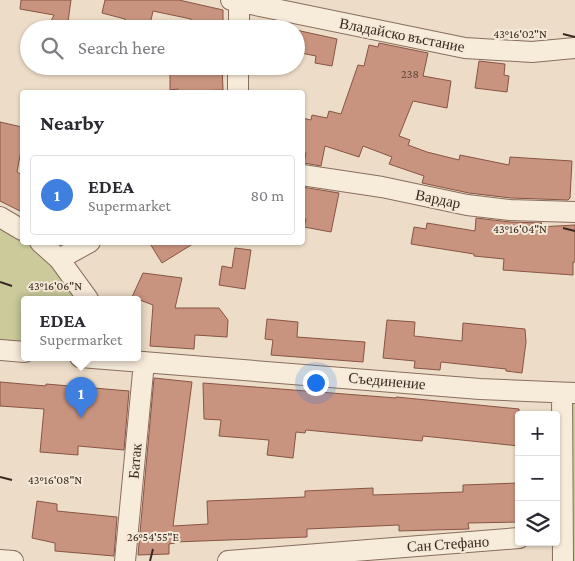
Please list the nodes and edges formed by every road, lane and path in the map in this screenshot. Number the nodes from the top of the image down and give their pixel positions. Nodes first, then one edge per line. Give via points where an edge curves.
1 (235, 1) edge
2 (238, 20) edge
3 (575, 48) edge
4 (238, 75) edge
5 (238, 90) edge
6 (305, 175) edge
7 (575, 212) edge
8 (0, 217) edge
9 (20, 229) edge
10 (44, 245) edge
11 (84, 245) edge
12 (59, 258) junction
13 (86, 296) edge
14 (0, 350) edge
15 (21, 352) edge
16 (135, 361) edge
17 (141, 361) edge
18 (569, 393) edge
19 (565, 534) edge
20 (515, 538) edge
21 (0, 560) edge
22 (13, 561) edge
23 (125, 561) edge
24 (228, 561) edge
25 (563, 561) edge

1 - 2 street
1 - 3 street, Владайско въстание via 465,48 532,52
4 - 5 street
6 - 7 street, Вардар via 468,205
8 - 9 street
10 - 12 street
11 - 12 street
12 - 13 street
14 - 15 street
16 - 23 street, Батак
17 - 18 street, Съединение via 480,389
18 - 19 street
19 - 25 street
20 - 24 street, Сан Стефано
21 - 22 street

